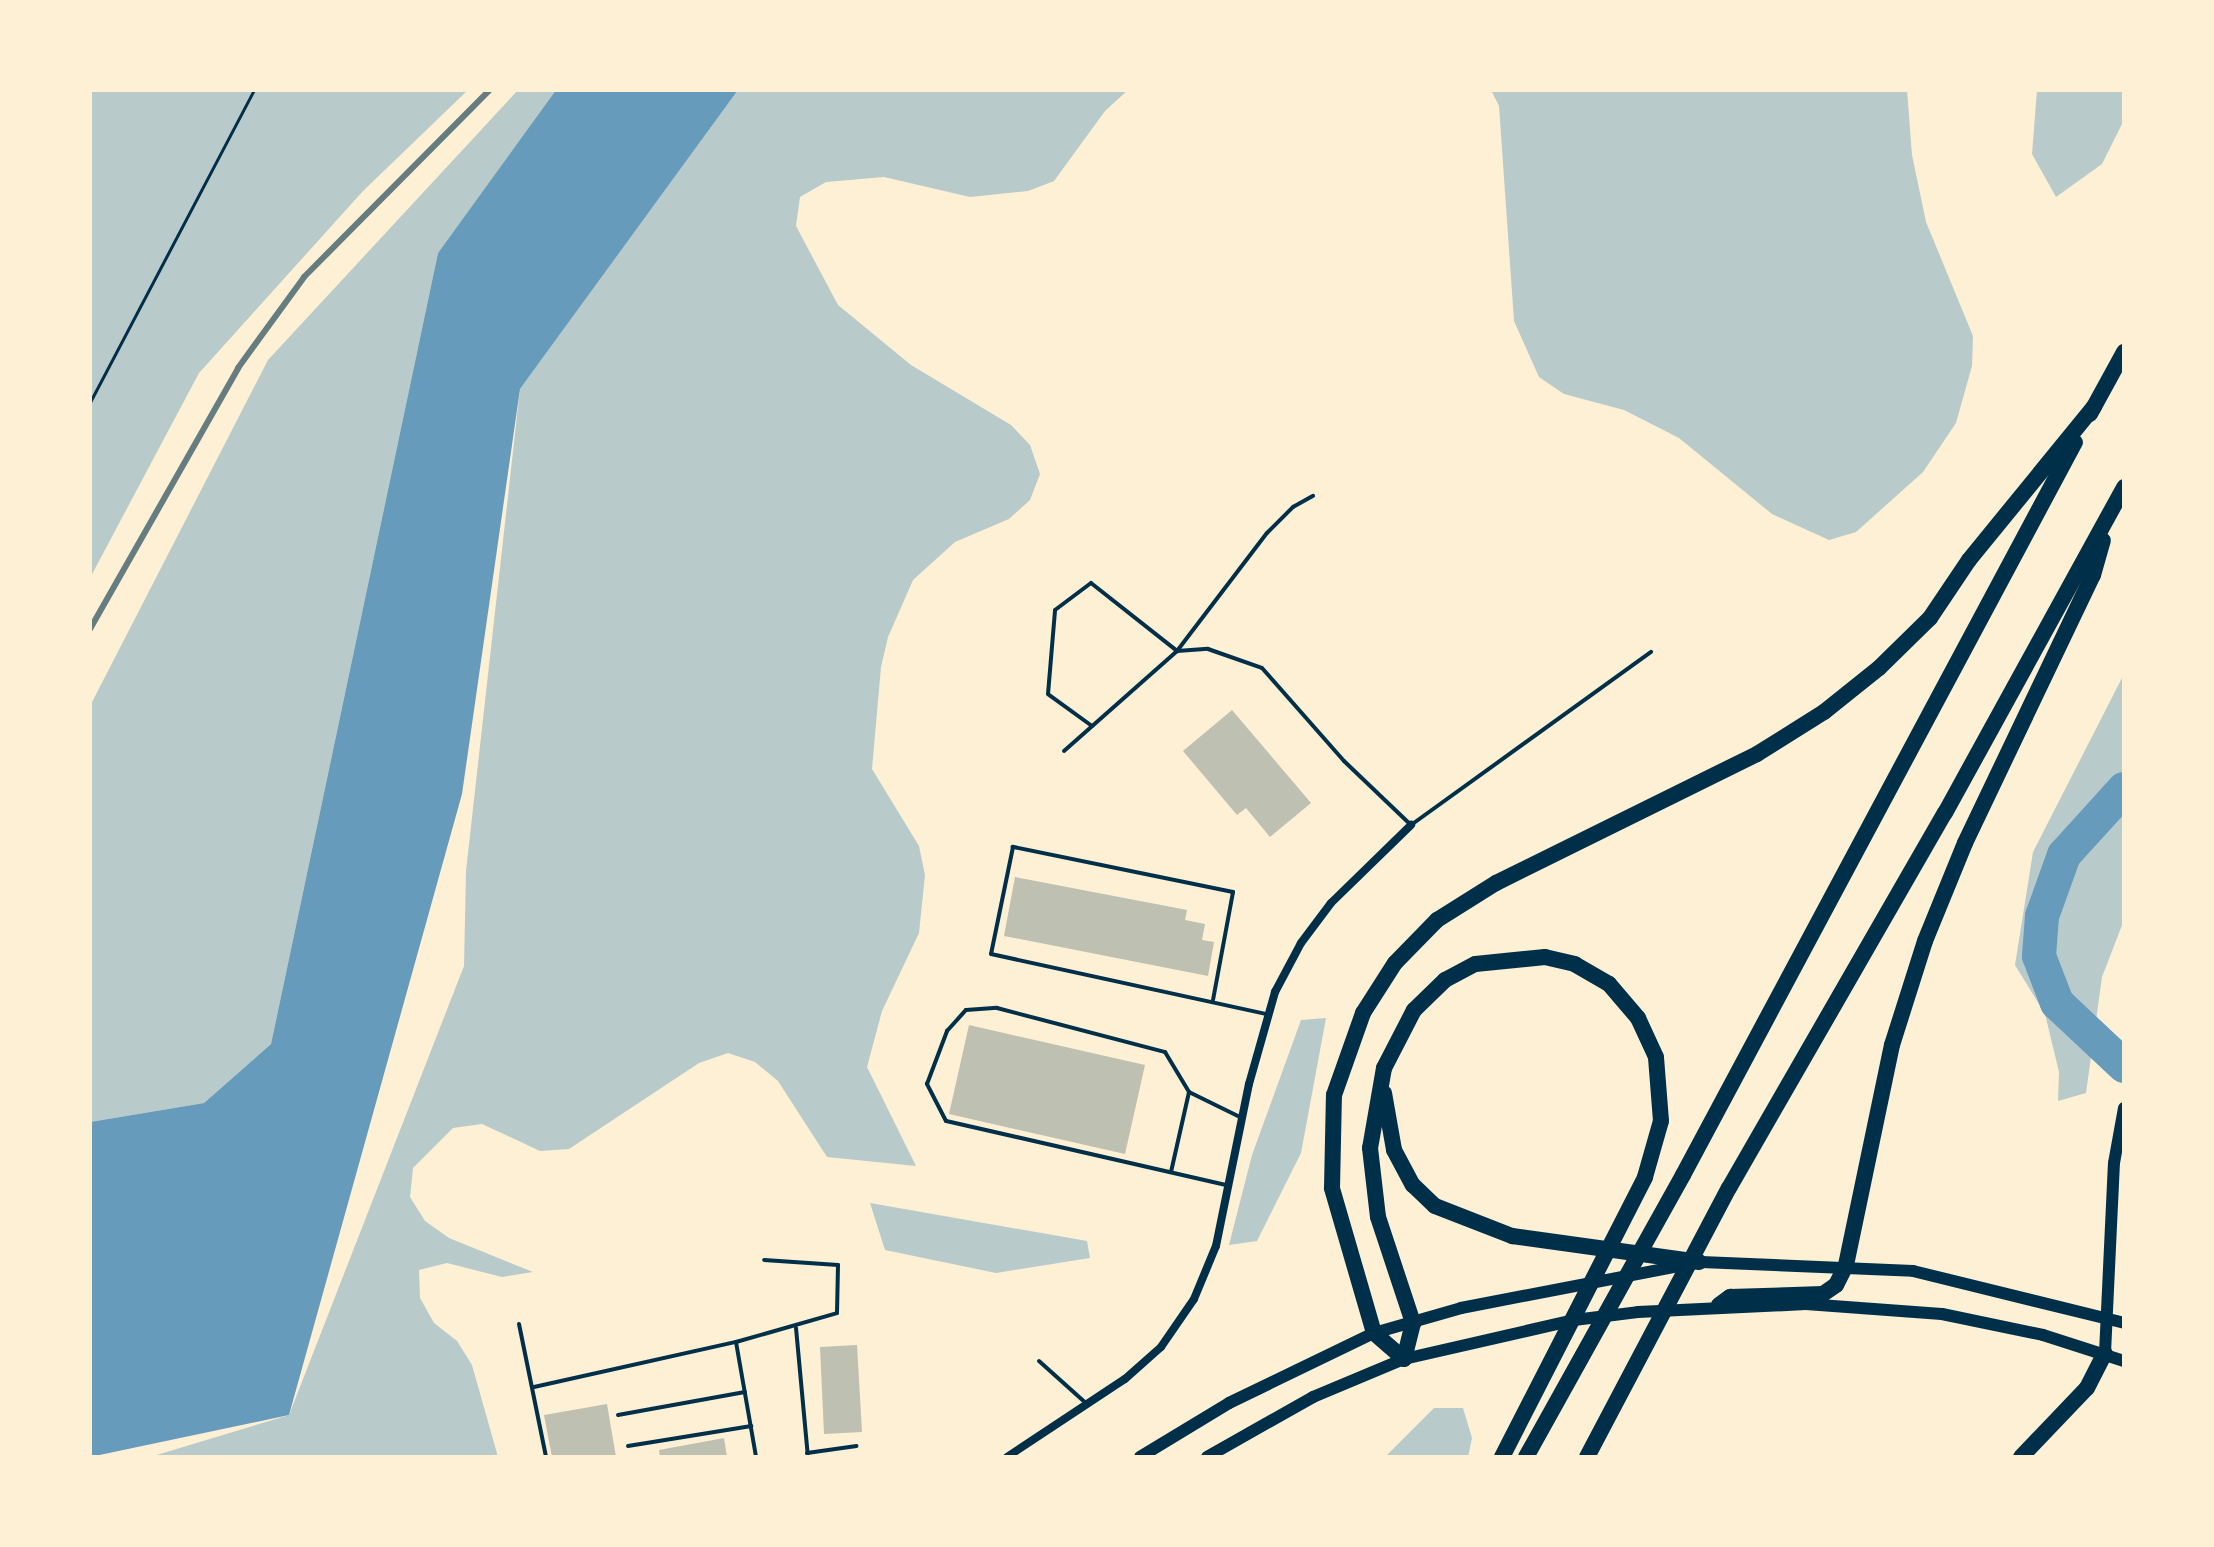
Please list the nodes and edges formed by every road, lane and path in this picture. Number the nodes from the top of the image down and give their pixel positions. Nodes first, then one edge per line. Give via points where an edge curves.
1 (254, 90) edge
2 (2124, 352) edge
3 (90, 402) edge
4 (2094, 407) junction
5 (2124, 487) edge
6 (1313, 496) dead end
7 (2112, 511) junction
8 (1177, 651) junction
9 (1651, 652) dead end
10 (1092, 726) junction
11 (1064, 751) dead end
12 (1411, 825) junction
13 (1213, 1000) junction
14 (1266, 1014) junction
15 (1384, 1068) junction
16 (1189, 1092) junction
17 (2124, 1108) edge
18 (1242, 1118) junction
19 (1171, 1172) junction
20 (1228, 1185) junction
21 (764, 1260) dead end
22 (1701, 1262) junction
23 (1846, 1265) junction
24 (1719, 1305) junction
25 (2106, 1317) junction
26 (1413, 1323) junction
27 (2124, 1323) edge
28 (519, 1324) dead end
29 (796, 1328) junction
30 (1374, 1333) junction
31 (736, 1342) junction
32 (2105, 1353) junction
33 (1404, 1359) junction
34 (1039, 1361) dead end
35 (2124, 1361) edge
36 (534, 1387) junction
37 (745, 1392) junction
38 (1088, 1405) junction
39 (618, 1415) dead end
40 (751, 1426) junction
41 (628, 1446) dead end
42 (857, 1446) dead end
43 (808, 1455) edge
44 (546, 1457) edge
45 (756, 1457) edge
46 (1007, 1457) edge
47 (1140, 1457) edge
48 (1207, 1457) edge
49 (1502, 1457) edge
50 (1526, 1457) edge
51 (1587, 1457) edge
52 (2021, 1457) edge

1 - 3 path
2 - 4 highway
4 - 30 highway via 1969,560 1930,618 1859,684 1757,754 1496,883 1437,920 1395,963 1350,1039 1330,1132 1337,1213
4 - 50 highway
5 - 7 highway
6 - 8 lane via 1267,533
7 - 23 highway via 2093,575 1971,829 1925,941 1892,1045
7 - 51 highway via 1729,1188
8 - 10 lane
8 - 10 lane via 1091,583 1055,610 1048,694
8 - 12 lane via 1208,649 1262,668 1344,761
9 - 12 lane
10 - 11 lane
12 - 14 street via 1331,903 1301,943
13 - 13 lane via 991,954 1013,847 1233,892
13 - 14 lane
14 - 18 street
15 - 22 highway via 1386,1126 1394,1150 1413,1185 1435,1206 1512,1236
15 - 26 highway via 1371,1131 1373,1193
15 - 49 highway via 1414,1010 1462,970 1527,956 1575,964 1624,999 1656,1057 1661,1121 1645,1177
16 - 18 lane
16 - 19 lane
16 - 19 lane via 1165,1052 997,1008 966,1010 947,1031 927,1084 946,1121
17 - 25 main road via 2114,1163
18 - 20 street
19 - 20 lane
20 - 38 street via 1216,1246 1194,1299 1161,1347
21 - 29 lane via 838,1265 837,1313
22 - 23 main road
22 - 26 main road via 1540,1291
23 - 24 highway via 1836,1285 1823,1294 1730,1297
23 - 25 main road via 1913,1271
24 - 32 main road via 1806,1304 1954,1315
24 - 33 main road via 1574,1320
25 - 27 main road
25 - 32 main road
26 - 30 main road
26 - 33 highway
28 - 36 lane
29 - 31 lane
29 - 43 lane
30 - 33 highway
30 - 47 main road via 1229,1403
31 - 36 lane
31 - 37 lane
32 - 35 main road
32 - 52 highway via 2087,1388
33 - 48 main road via 1313,1397
34 - 38 lane
36 - 44 lane
37 - 39 lane
37 - 40 lane
38 - 46 street
40 - 41 lane
40 - 45 lane
42 - 43 lane

